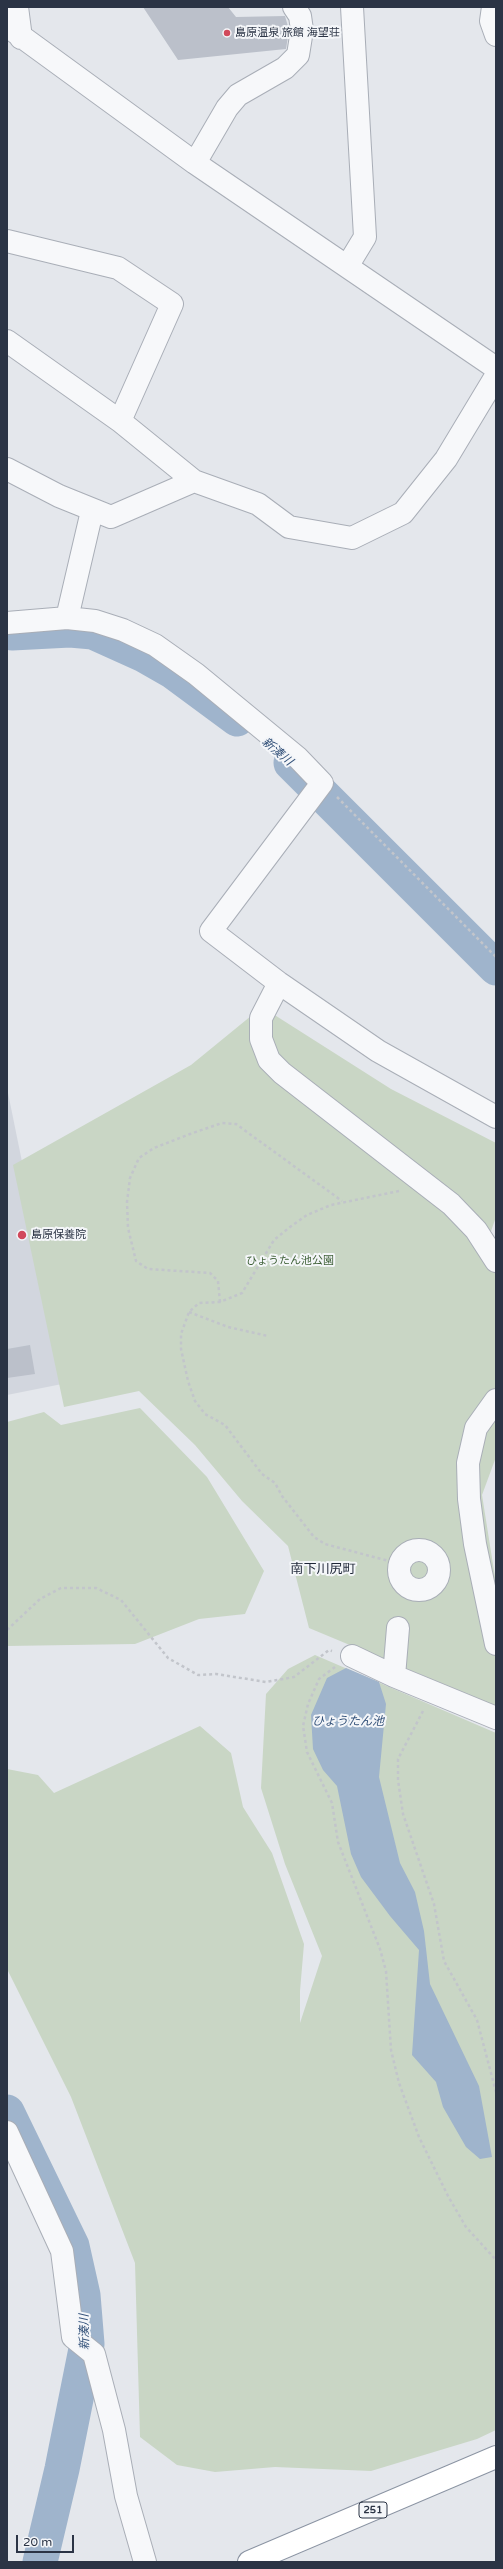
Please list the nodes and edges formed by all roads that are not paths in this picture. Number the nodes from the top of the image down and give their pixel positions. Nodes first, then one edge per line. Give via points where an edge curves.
1 (18, 7) edge
2 (294, 7) edge
3 (352, 7) edge
4 (493, 7) edge
5 (14, 32) edge
6 (496, 35) edge
7 (195, 163) junction
8 (7, 241) edge
9 (348, 265) junction
10 (7, 341) edge
11 (494, 365) edge
12 (120, 421) junction
13 (7, 469) edge
14 (194, 480) junction
15 (92, 511) junction
16 (67, 618) junction
17 (7, 623) edge
18 (279, 983) junction
19 (496, 1117) edge
20 (496, 1261) edge
21 (496, 1400) edge
22 (398, 1628) dead end
23 (496, 1644) edge
24 (352, 1656) road end
25 (394, 1676) junction
26 (496, 1718) edge
27 (7, 2132) edge
28 (496, 2457) edge
29 (145, 2562) edge
30 (249, 2562) edge

1 - 5 street
2 - 7 street via 300,16 302,30 298,55 286,68 238,95 227,108
3 - 9 street via 365,237
4 - 6 street via 491,21
5 - 7 street
7 - 9 street
8 - 12 street via 118,268 172,304
9 - 11 street
10 - 12 street
11 - 14 street via 446,459 403,513 352,538 289,527 258,504
12 - 14 street
13 - 15 street
14 - 15 street via 111,516
15 - 16 street
16 - 17 street
16 - 18 street via 94,621 123,630 155,645 196,674 298,758 318,787 211,931
18 - 19 street via 378,1051
18 - 20 street via 261,1018 261,1039 269,1060 282,1073 451,1204 476,1230
21 - 23 street via 476,1428 468,1463 469,1499 475,1544
22 - 25 street
24 - 25 street
25 - 26 street
27 - 29 street via 62,2251 73,2337 94,2354 114,2430 126,2496
28 - 30 highway, 251

